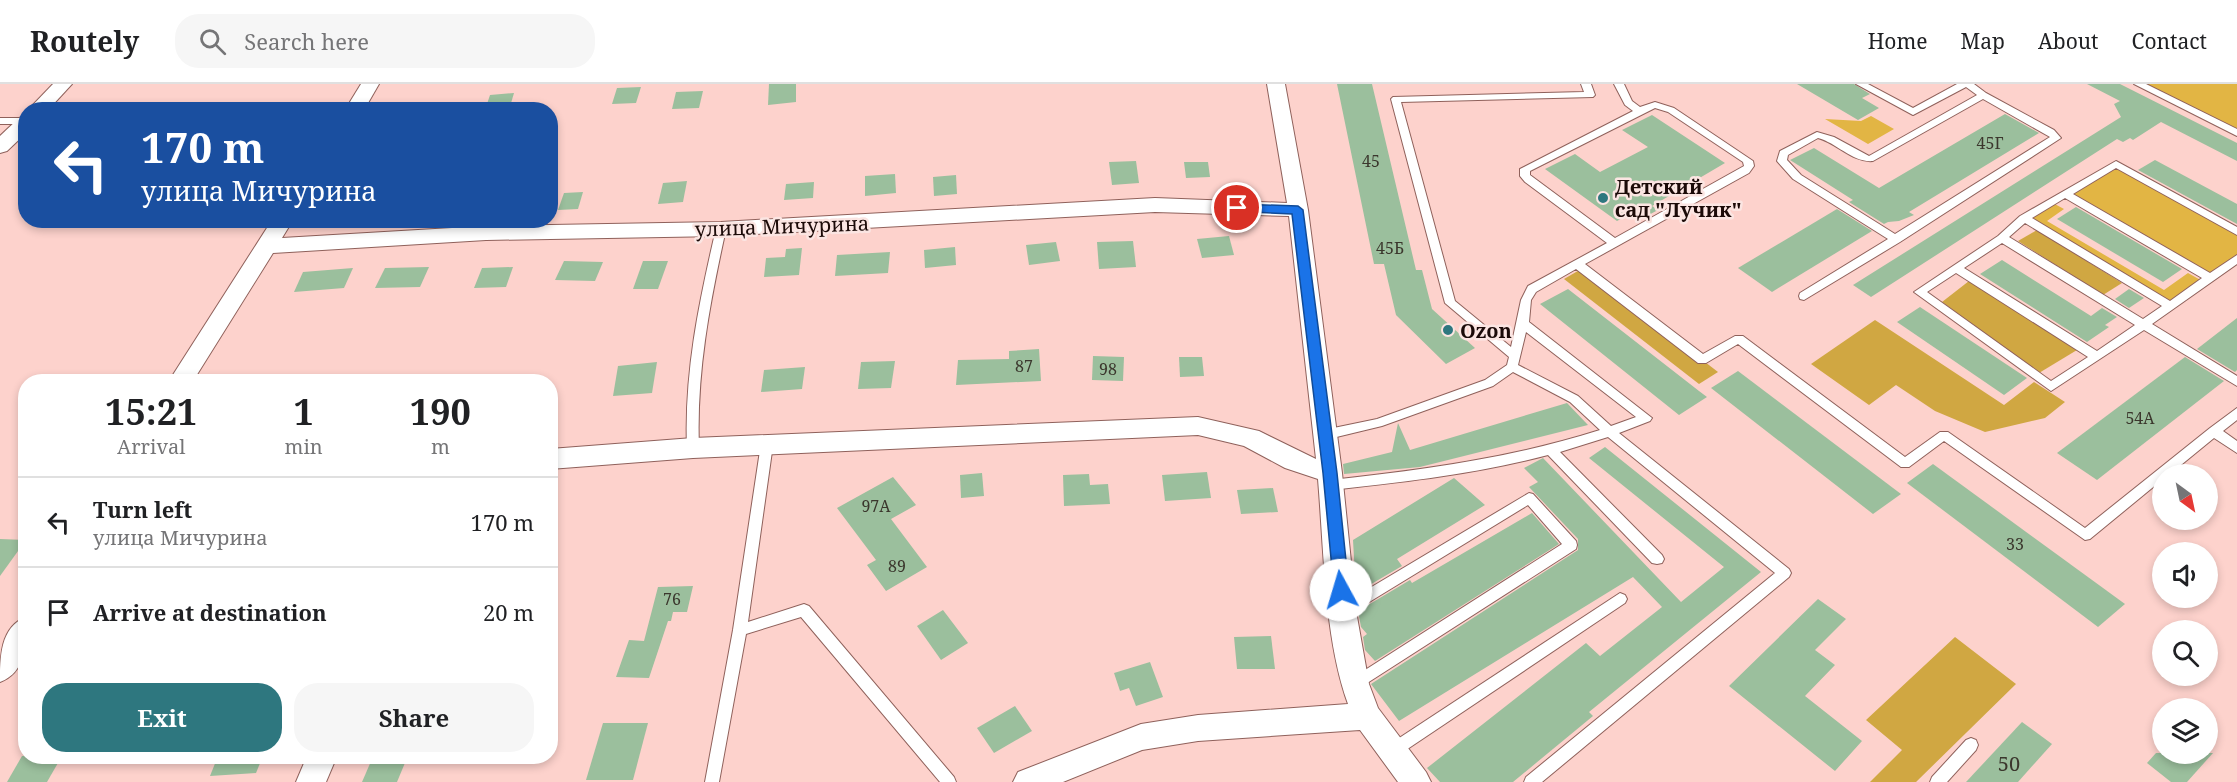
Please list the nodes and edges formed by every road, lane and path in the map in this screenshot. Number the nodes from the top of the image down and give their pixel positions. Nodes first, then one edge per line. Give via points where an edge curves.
1 (63, 84) edge
2 (370, 84) edge
3 (1276, 84) edge
4 (1586, 84) edge
5 (1619, 84) edge
6 (1861, 84) edge
7 (1966, 84) edge
8 (2139, 84) edge
9 (1983, 95) junction
10 (46, 102) edge
11 (359, 102) edge
12 (1640, 111) junction
13 (0, 121) edge
14 (18, 121) edge
15 (18, 129) edge
16 (2237, 133) edge
17 (0, 147) edge
18 (2065, 194) junction
19 (1298, 210) junction
20 (2024, 218) junction
21 (278, 228) edge
22 (721, 229) junction
23 (2237, 232) edge
24 (2002, 238) junction
25 (1896, 239) junction
26 (1615, 243) junction
27 (267, 246) junction
28 (2237, 259) edge
29 (1577, 264) junction
30 (1957, 268) junction
31 (2211, 278) junction
32 (1804, 296) dead end
33 (2170, 306) junction
34 (1523, 323) junction
35 (2143, 325) junction
36 (2097, 357) junction
37 (1513, 361) junction
38 (185, 374) edge
39 (2237, 382) edge
40 (2237, 413) edge
41 (2214, 431) junction
42 (1611, 433) junction
43 (1324, 435) junction
44 (767, 444) junction
45 (693, 448) junction
46 (2237, 448) edge
47 (1551, 450) junction
48 (558, 458) edge
49 (1331, 479) junction
50 (1657, 560) dead end
51 (1620, 599) dead end
52 (1343, 611) junction
53 (740, 630) junction
54 (18, 642) edge
55 (0, 670) edge
56 (1355, 684) junction
57 (1367, 716) junction
58 (1971, 745) dead end
59 (1392, 751) junction
60 (319, 764) edge
61 (311, 782) edge
62 (712, 782) edge
63 (949, 782) edge
64 (1028, 782) edge
65 (1416, 782) edge
66 (1531, 782) edge
67 (1937, 782) edge

1 - 10 street
2 - 11 street
3 - 19 street
4 - 37 lane via 1590,95 1396,99 1450,303
5 - 12 lane via 1628,103
6 - 7 lane via 1913,112
7 - 9 lane
8 - 16 lane
9 - 25 lane via 2056,138
9 - 25 lane via 1870,159 1818,135 1783,153 1782,161 1797,177
12 - 26 lane via 1524,172 1529,180
12 - 26 lane via 1655,105 1671,110 1743,156 1749,166
13 - 14 lane
15 - 17 street
18 - 20 lane
18 - 23 lane via 2116,164
18 - 31 lane
19 - 22 street, улица Мичурина via 1155,205
19 - 43 street
20 - 24 lane
20 - 33 lane
21 - 27 street
22 - 27 street, улица Мичурина via 486,233
22 - 45 lane via 698,331 691,418
24 - 30 lane
24 - 35 lane
25 - 32 lane
26 - 29 lane
27 - 38 street
28 - 31 lane
29 - 34 lane via 1532,290 1526,300
29 - 41 lane via 1702,360 1739,339 1905,464 1944,435 2085,535
30 - 36 lane
30 - 36 lane via 1919,292 2050,387
31 - 33 lane
33 - 35 lane
34 - 37 lane
34 - 42 lane via 1646,418
35 - 36 lane
35 - 39 lane
37 - 42 lane via 1574,399
37 - 43 lane via 1489,383 1378,423
40 - 41 lane
41 - 46 lane
42 - 47 lane
42 - 66 lane via 1784,573
43 - 49 street
44 - 45 street
44 - 49 street via 1198,426 1250,438
44 - 53 lane
45 - 48 street
47 - 49 lane via 1434,475
47 - 50 lane
49 - 52 street
51 - 59 lane
52 - 56 street
52 - 56 lane via 1529,498 1571,545
53 - 62 lane
53 - 63 lane via 804,610
54 - 55 street
56 - 57 street
57 - 59 street
57 - 64 street via 1198,728 1141,737
58 - 67 lane
59 - 65 street
60 - 61 street

